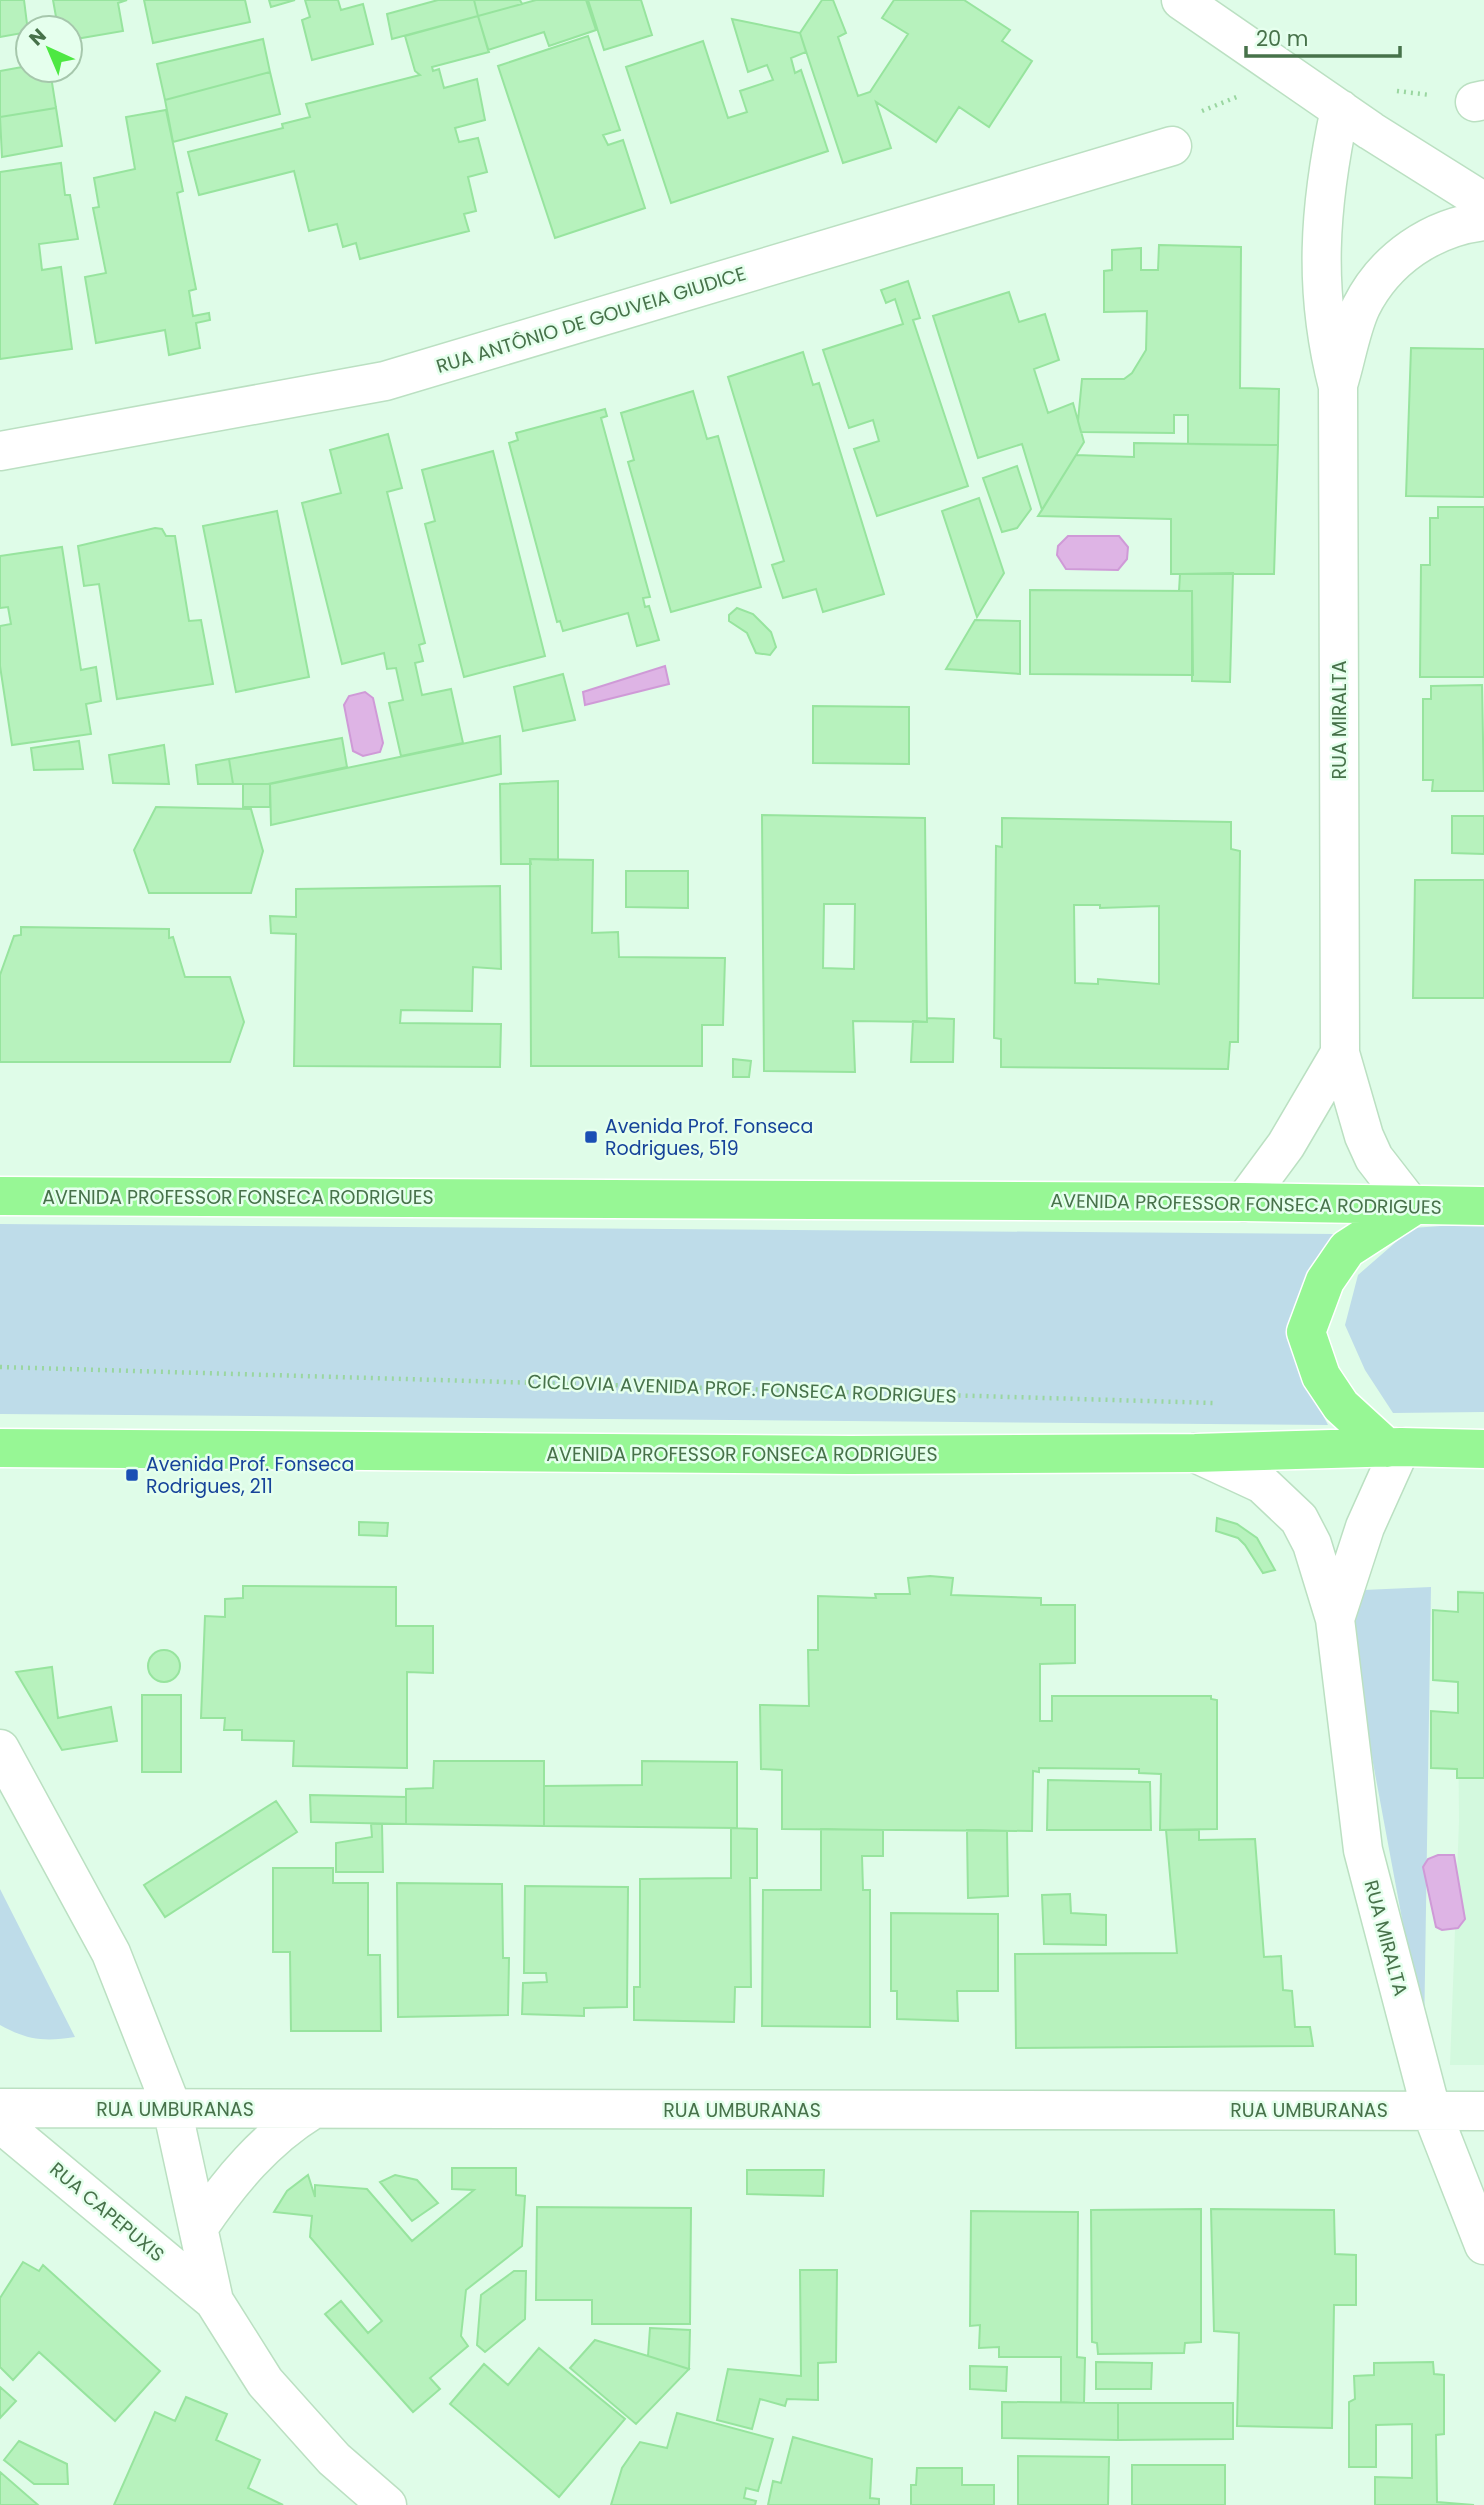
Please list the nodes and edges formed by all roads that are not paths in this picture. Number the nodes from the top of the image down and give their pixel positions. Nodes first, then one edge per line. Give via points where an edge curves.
1 (1181, 0) edge
2 (1339, 109) junction
3 (1172, 146) dead end
4 (1484, 202) edge
5 (1484, 221) edge
6 (1338, 387) junction
7 (0, 451) edge
8 (1340, 1053) junction
9 (0, 1196) edge
10 (1244, 1202) junction
11 (1484, 1206) edge
12 (1412, 1207) junction
13 (0, 1448) edge
14 (1394, 1448) junction
15 (1484, 1449) edge
16 (1195, 1454) junction
17 (1335, 1619) junction
18 (0, 1749) edge
19 (0, 2108) edge
20 (172, 2108) junction
21 (313, 2110) junction
22 (1430, 2110) junction
23 (1484, 2111) edge
24 (0, 2123) edge
25 (199, 2227) junction
26 (1484, 2245) edge
27 (214, 2301) junction
28 (387, 2505) edge

1 - 2 street
2 - 4 street
2 - 6 street, RUA MIRALTA via 1319,253 1325,338
3 - 7 street, RUA ANTÔNIO DE GOUVEIA GIUDICE via 386,382
5 - 6 street, RUA MIRALTA via 1459,224 1422,240 1396,261 1360,309
6 - 8 street, RUA MIRALTA
8 - 10 street via 1286,1145
8 - 12 street, RUA MIRALTA via 1369,1147
9 - 10 highway, AVENIDA PROFESSOR FONSECA RODRIGUES
10 - 12 highway, AVENIDA PROFESSOR FONSECA RODRIGUES
11 - 12 highway, AVENIDA PROFESSOR FONSECA RODRIGUES
12 - 14 highway via 1347,1249 1325,1280 1306,1332 1321,1376 1341,1406
13 - 16 highway, AVENIDA PROFESSOR FONSECA RODRIGUES
14 - 15 highway, AVENIDA PROFESSOR FONSECA RODRIGUES
14 - 16 highway, AVENIDA PROFESSOR FONSECA RODRIGUES
14 - 17 street, RUA MIRALTA
16 - 17 street, RUA MIRALTA via 1246,1474 1299,1519 1312,1544
17 - 22 street, RUA MIRALTA via 1363,1850
18 - 20 street, RUA CAPEPUXIS via 111,1954
19 - 20 street, RUA UMBURANAS
20 - 21 street, RUA UMBURANAS
20 - 25 street, RUA CAPEPUXIS
21 - 22 street, RUA UMBURANAS
21 - 25 street via 256,2153
22 - 23 street, RUA UMBURANAS
22 - 26 street, RUA MIRALTA
24 - 27 street, RUA CAPEPUXIS
25 - 27 street, RUA CAPEPUXIS
27 - 28 street, RUA CAPEPUXIS via 265,2382 334,2459

